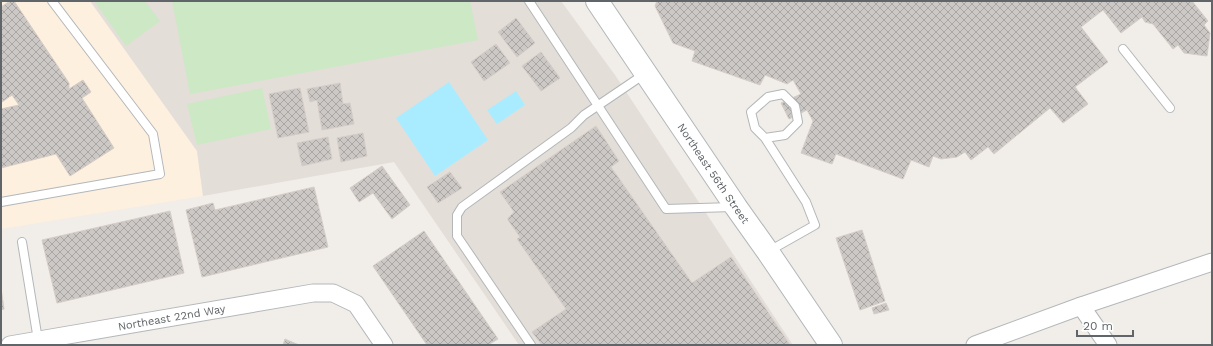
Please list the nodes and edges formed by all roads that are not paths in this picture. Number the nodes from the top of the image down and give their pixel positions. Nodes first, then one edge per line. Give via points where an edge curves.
1 (52, 1) edge
2 (529, 1) edge
3 (598, 1) edge
4 (1123, 49) dead end
5 (646, 72) junction
6 (596, 105) junction
7 (1170, 108) dead end
8 (765, 138) junction
9 (1, 202) edge
10 (736, 207) junction
11 (22, 242) dead end
12 (768, 252) junction
13 (1212, 262) edge
14 (1081, 306) junction
15 (38, 340) junction
16 (10, 345) edge
17 (384, 345) edge
18 (530, 345) edge
19 (831, 345) edge
20 (975, 345) edge
21 (1108, 345) edge

1 - 9 lane via 153,134 160,174
2 - 6 lane
3 - 5 street, Northeast 56th Street
4 - 7 lane
5 - 6 lane
5 - 10 street, Northeast 56th Street
6 - 10 lane via 666,209
6 - 18 lane via 571,128 462,207 457,215 457,236
8 - 8 lane via 754,128 751,112 768,97 783,94 795,106 798,122 785,135
8 - 12 lane via 806,202 815,225
10 - 12 street, Northeast 56th Street
11 - 15 lane
12 - 19 street, Northeast 56th Street
13 - 14 street
14 - 20 street
14 - 21 street
15 - 16 street, Northeast 22nd Way
15 - 17 street, Northeast 22nd Way via 313,293 333,293 356,304

